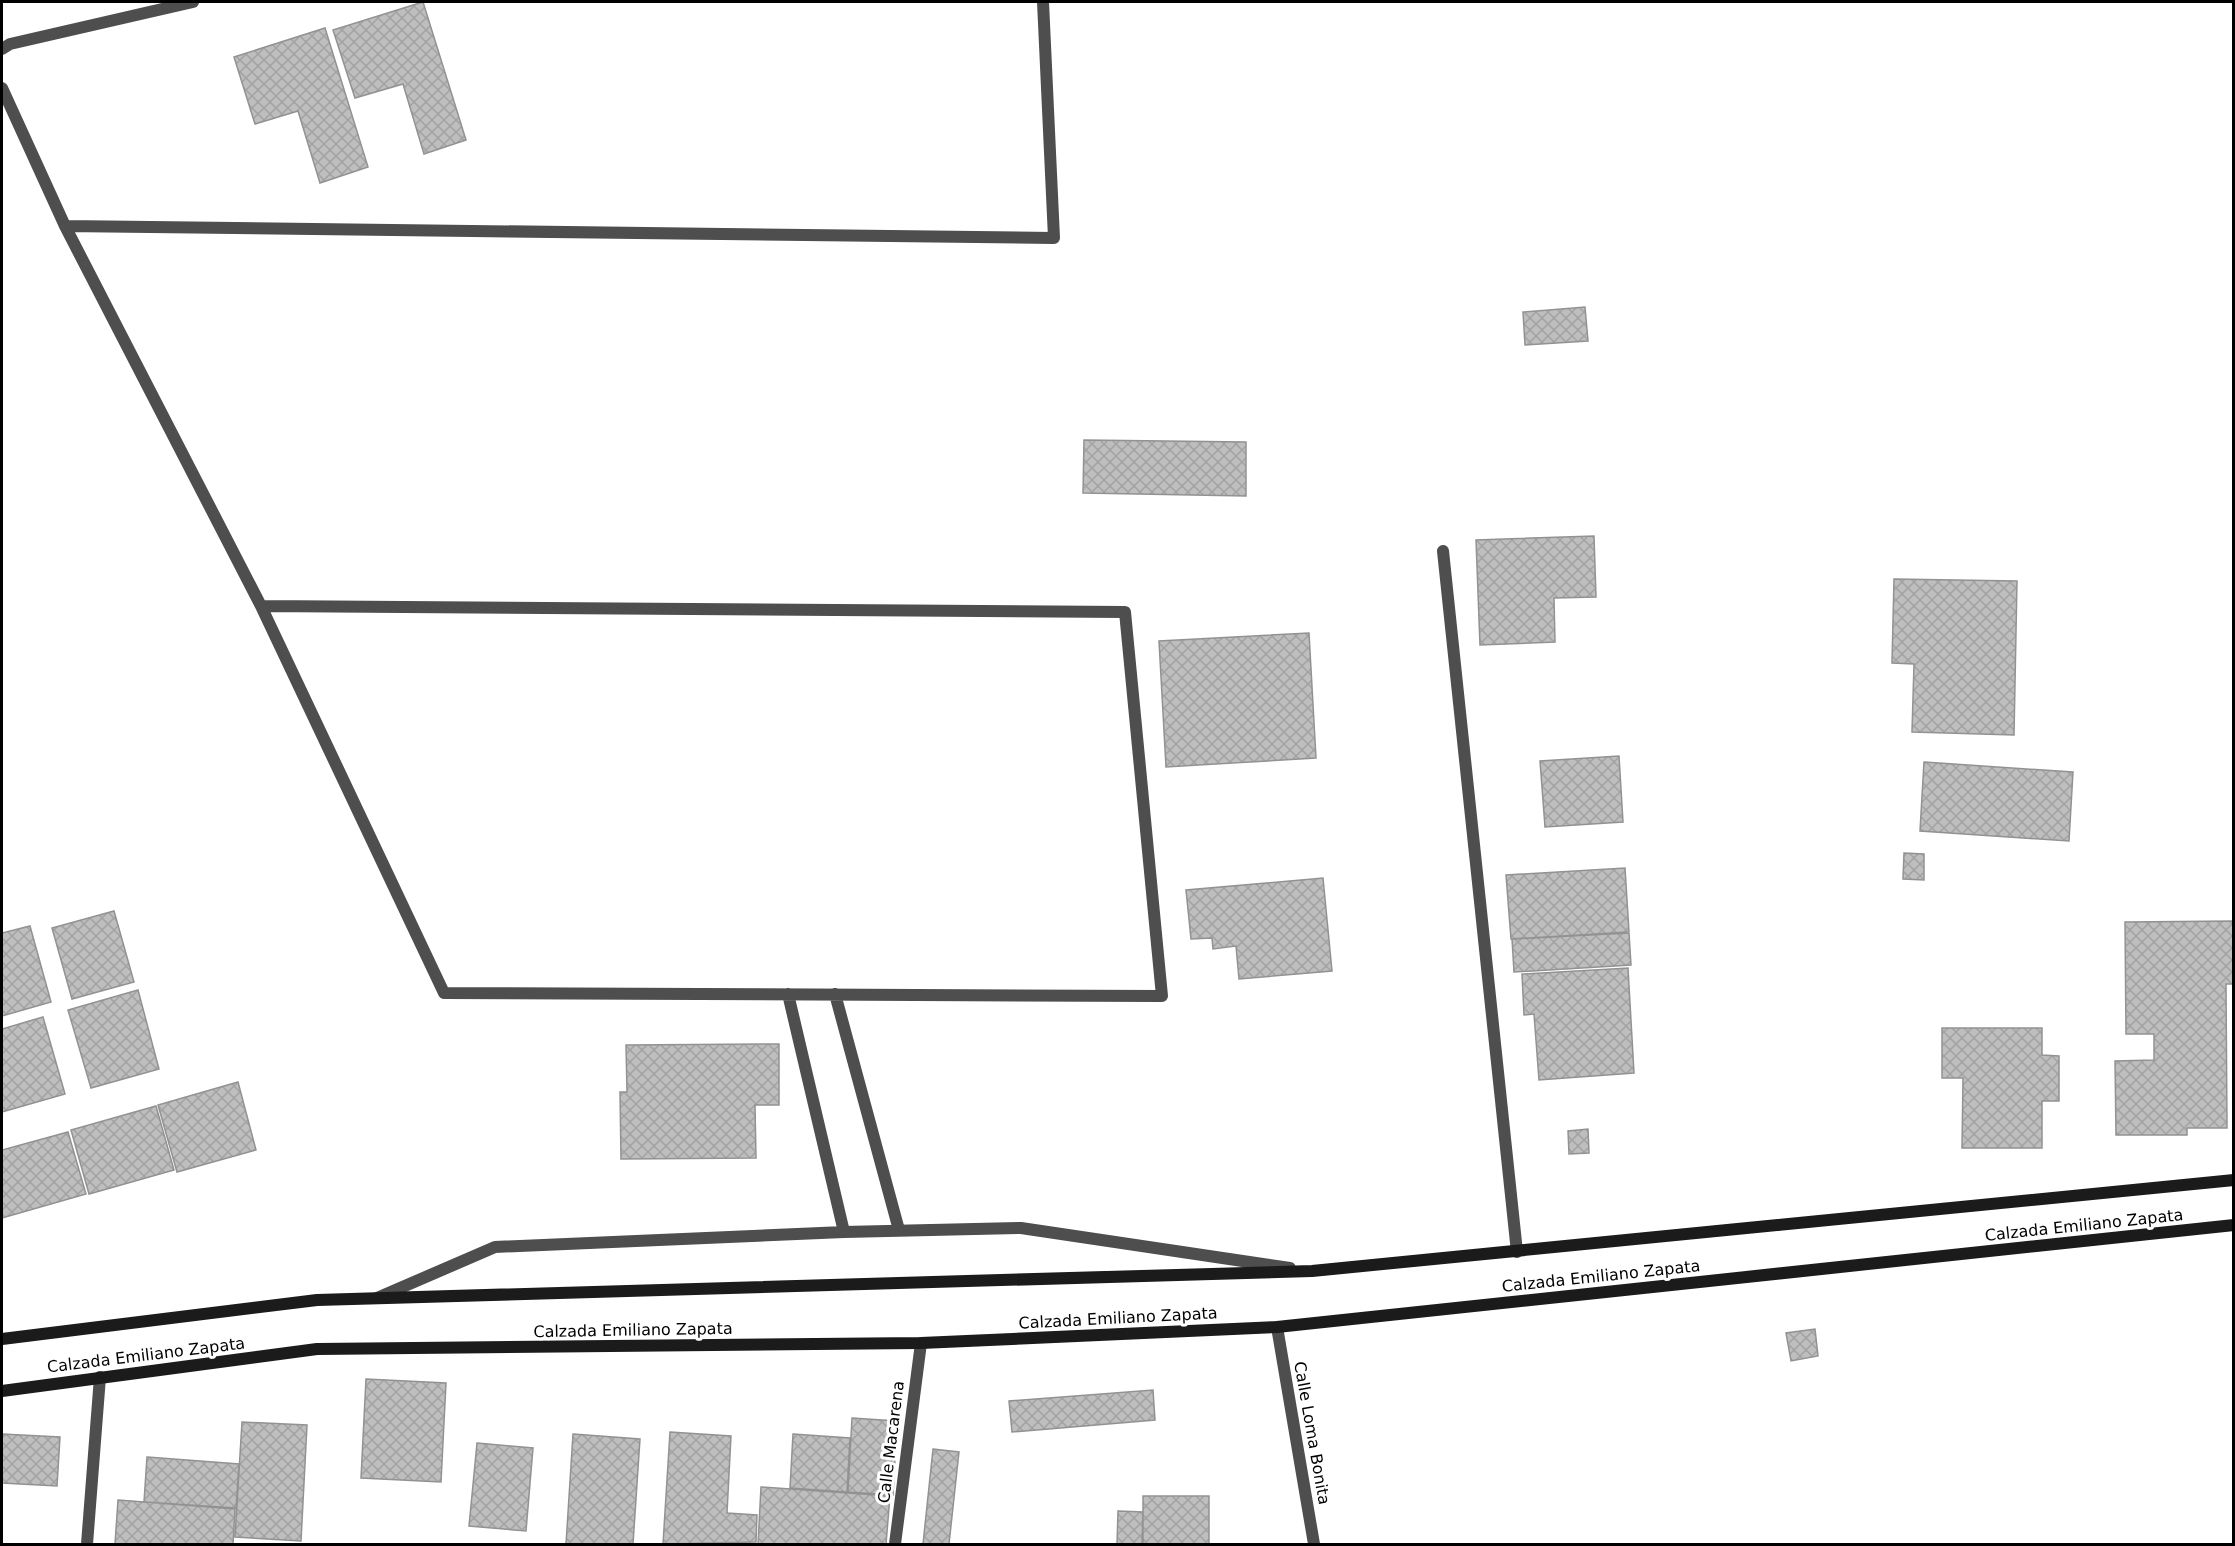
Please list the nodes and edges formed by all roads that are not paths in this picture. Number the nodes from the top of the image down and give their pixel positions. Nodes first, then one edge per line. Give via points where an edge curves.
1 (193, 2) edge
2 (1043, 2) edge
3 (2, 49) edge
4 (2, 88) edge
5 (65, 226) junction
6 (1443, 551) dead end
7 (261, 606) junction
8 (788, 994) junction
9 (835, 994) junction
10 (2234, 1180) edge
11 (2234, 1225) edge
12 (899, 1230) junction
13 (844, 1232) junction
14 (1517, 1252) junction
15 (1312, 1272) junction
16 (376, 1299) junction
17 (1277, 1327) junction
18 (2, 1339) edge
19 (921, 1343) junction
20 (100, 1377) junction
21 (2, 1391) edge
22 (87, 1545) edge
23 (895, 1545) edge
24 (1314, 1545) edge

1 - 3 street
2 - 5 street via 1054,238
4 - 5 street
5 - 7 street
6 - 14 street
7 - 8 street via 444,993
7 - 9 street via 1125,612 1162,996
8 - 9 street
8 - 13 street
9 - 12 street
10 - 14 main road, Calzada Emiliano Zapata
11 - 17 main road, Calzada Emiliano Zapata
12 - 13 street
12 - 15 street via 1021,1228
13 - 16 street via 495,1247
14 - 15 main road, Calzada Emiliano Zapata
15 - 16 main road, Calzada Emiliano Zapata
16 - 18 main road, Calzada Emiliano Zapata via 317,1300
17 - 19 main road, Calzada Emiliano Zapata
17 - 24 street, Calle Loma Bonita
19 - 20 main road, Calzada Emiliano Zapata via 316,1350
19 - 23 street, Calle Macarena
20 - 21 main road, Calzada Emiliano Zapata
20 - 22 street

